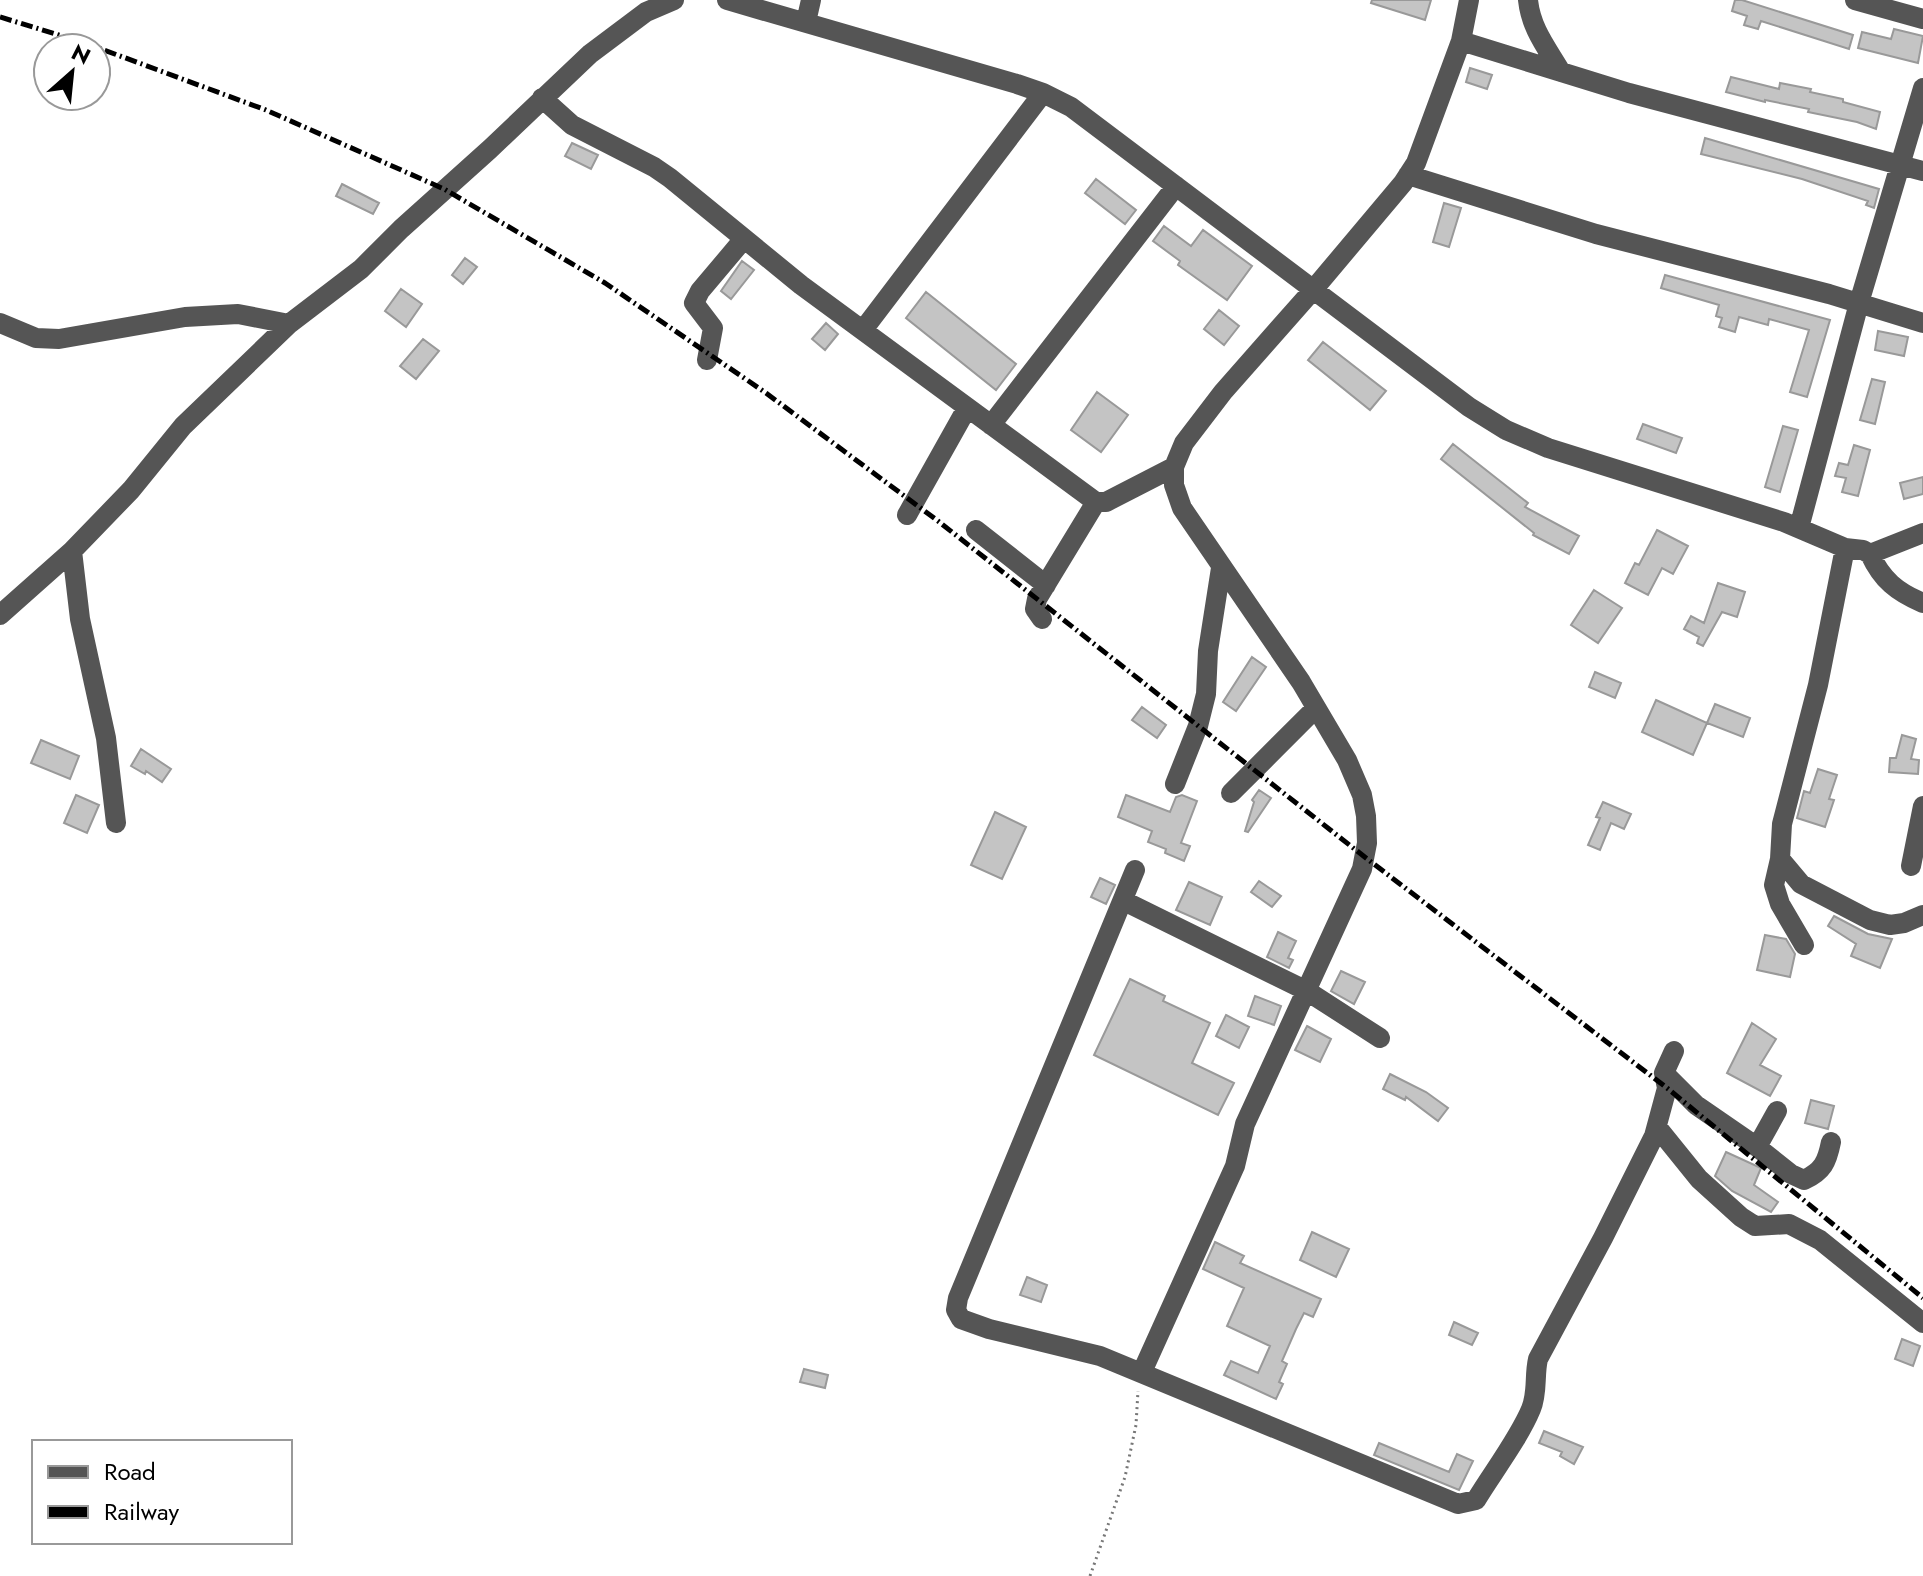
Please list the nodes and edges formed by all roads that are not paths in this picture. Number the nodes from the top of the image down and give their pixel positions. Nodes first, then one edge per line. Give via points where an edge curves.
1 (674, 0) edge
2 (727, 0) edge
3 (811, 0) edge
4 (1469, 0) edge
5 (1528, 0) edge
6 (1855, 0) edge
7 (1923, 19) edge
8 (806, 22) junction
9 (1461, 41) junction
10 (1561, 72) junction
11 (1923, 88) edge
12 (1043, 93) junction
13 (542, 98) junction
14 (1899, 164) junction
15 (1923, 171) edge
16 (1408, 175) junction
17 (1176, 186) junction
18 (743, 240) junction
19 (1313, 290) junction
20 (1859, 303) junction
21 (0, 323) edge
22 (1923, 323) edge
23 (289, 324) junction
24 (863, 330) junction
25 (707, 360) dead end
26 (967, 408) junction
27 (991, 425) junction
28 (1174, 467) junction
29 (1096, 502) junction
30 (907, 515) dead end
31 (1799, 528) junction
32 (976, 530) dead end
33 (1923, 533) edge
34 (1845, 548) junction
35 (72, 551) junction
36 (1870, 554) junction
37 (1221, 568) junction
38 (1046, 585) junction
39 (1923, 603) edge
40 (0, 615) edge
41 (1042, 619) dead end
42 (1316, 708) junction
43 (1175, 784) dead end
44 (1231, 793) dead end
45 (1923, 806) edge
46 (116, 823) dead end
47 (1920, 836) edge
48 (1780, 859) junction
49 (1911, 866) dead end
50 (1135, 870) dead end
51 (1124, 901) junction
52 (1922, 915) edge
53 (1804, 945) dead end
54 (1307, 991) junction
55 (1380, 1038) dead end
56 (1674, 1051) dead end
57 (1664, 1073) junction
58 (1777, 1111) dead end
59 (1657, 1127) junction
60 (1831, 1142) dead end
61 (1757, 1147) junction
62 (1923, 1323) edge
63 (1142, 1372) junction

1 - 13 street via 646,12
2 - 8 street
3 - 8 street
4 - 9 street
5 - 10 street via 1538,36
6 - 7 street
8 - 12 street
9 - 10 street
9 - 16 street
10 - 14 street
11 - 14 street
12 - 17 street via 1071,107
12 - 24 street
13 - 18 street via 572,125 654,167
13 - 23 street via 361,269
14 - 15 street
14 - 20 street
16 - 19 street
16 - 20 street via 1596,234
17 - 19 street
17 - 27 street
18 - 24 street
18 - 25 street via 694,303 713,328
19 - 28 street via 1223,392 1184,443
19 - 31 street via 1506,430
20 - 22 street
20 - 31 street
21 - 23 street via 36,338 59,339 185,317 238,314
23 - 35 street via 183,426
24 - 26 street
26 - 27 street
26 - 30 street
27 - 29 street
28 - 29 street via 1106,502
28 - 37 street via 1182,508
29 - 38 street
31 - 34 street
32 - 38 street
33 - 36 street
34 - 36 street
34 - 48 street via 1818,685 1782,824
35 - 40 street
35 - 46 street
36 - 39 street via 1895,590
37 - 42 street
37 - 43 street via 1206,694
38 - 41 street via 1035,604
42 - 44 street
42 - 54 street via 1362,795 1367,843 1362,869
45 - 47 street
47 - 49 street
48 - 52 street via 1801,884 1870,920 1890,925
48 - 53 street via 1774,885
50 - 51 street
51 - 54 street
51 - 63 street via 956,1310 961,1319 975,1324
54 - 55 street
54 - 63 street via 1245,1124 1235,1166
56 - 57 street
57 - 59 street via 1667,1088
57 - 61 street via 1696,1105
58 - 61 street
59 - 62 street via 1699,1179 1741,1217 1755,1226 1789,1224 1820,1240
59 - 63 street via 1538,1359 1531,1408 1476,1500 1458,1504
60 - 61 street via 1820,1173 1804,1180

